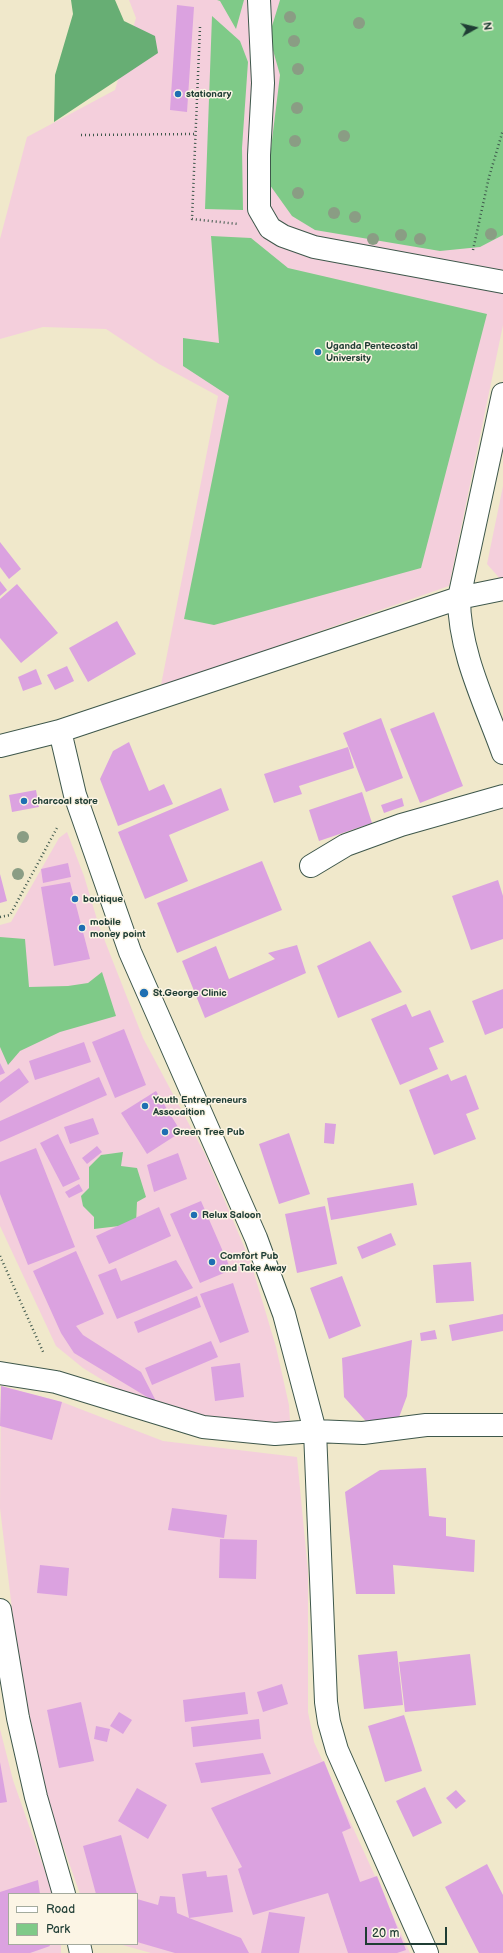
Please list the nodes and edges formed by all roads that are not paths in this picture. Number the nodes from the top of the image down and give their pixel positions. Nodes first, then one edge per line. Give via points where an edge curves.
1 (259, 0) edge
2 (503, 282) edge
3 (503, 394) edge
4 (503, 589) edge
5 (459, 598) junction
6 (60, 731) junction
7 (0, 746) edge
8 (503, 753) edge
9 (503, 796) edge
10 (311, 866) dead end
11 (0, 1373) edge
12 (503, 1425) edge
13 (315, 1431) junction
14 (0, 1610) edge
15 (64, 1893) edge
16 (427, 1953) edge

1 - 2 street via 263,83 259,209 270,228 282,236 314,247
3 - 5 street
4 - 5 street
5 - 6 street
5 - 8 street via 459,616 466,650
6 - 7 street
6 - 13 street via 75,795 130,952 256,1238 284,1314
9 - 10 street via 387,830 346,845
11 - 13 street via 56,1382 203,1427 275,1434
12 - 13 street via 426,1425 363,1433
13 - 16 street via 326,1702 329,1722 337,1750
14 - 15 street via 21,1732 36,1797

